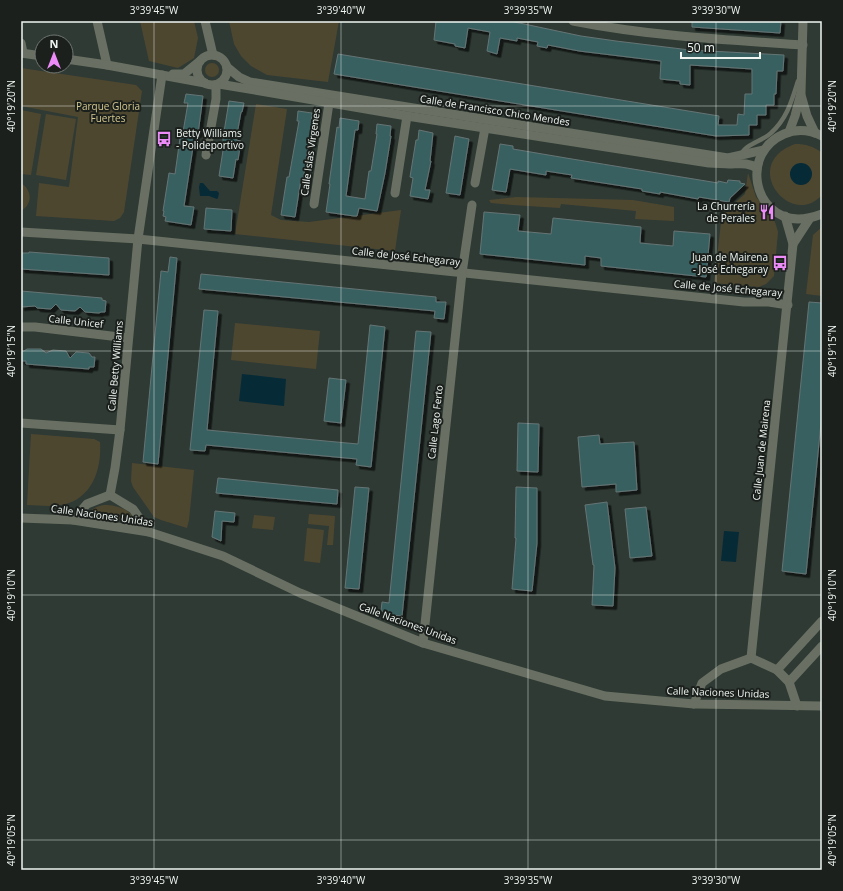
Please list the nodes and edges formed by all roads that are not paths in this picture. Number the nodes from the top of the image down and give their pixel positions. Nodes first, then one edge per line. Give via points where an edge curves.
1 (97, 21) edge
2 (205, 21) edge
3 (573, 21) edge
4 (803, 21) edge
5 (613, 25) edge
6 (21, 43) edge
7 (803, 45) junction
8 (22, 53) edge
9 (34, 55) edge
10 (213, 55) junction
11 (74, 60) edge
12 (201, 60) junction
13 (107, 65) junction
14 (227, 67) junction
15 (802, 69) junction
16 (162, 75) junction
17 (205, 83) junction
18 (217, 84) junction
19 (801, 94) junction
20 (328, 103) junction
21 (408, 116) junction
22 (485, 128) junction
23 (789, 132) junction
24 (819, 134) edge
25 (764, 150) junction
26 (206, 155) dead end
27 (740, 156) junction
28 (757, 168) junction
29 (475, 183) dead end
30 (395, 193) dead end
31 (314, 204) dead end
32 (472, 204) dead end
33 (822, 214) edge
34 (785, 216) junction
35 (810, 218) junction
36 (21, 232) edge
37 (138, 239) junction
38 (793, 244) junction
39 (462, 273) junction
40 (788, 304) junction
41 (21, 327) edge
42 (128, 338) junction
43 (21, 423) edge
44 (120, 430) junction
45 (110, 495) junction
46 (21, 518) edge
47 (73, 520) junction
48 (149, 532) junction
49 (822, 622) edge
50 (423, 643) junction
51 (822, 646) edge
52 (751, 658) junction
53 (777, 670) junction
54 (789, 682) junction
55 (694, 704) junction
56 (797, 706) junction
57 (822, 706) edge

1 - 13 street
2 - 10 street
3 - 5 street
4 - 7 street
5 - 7 street via 710,39
6 - 8 street
7 - 15 street
8 - 9 street
10 - 12 street
10 - 14 street via 222,58
11 - 13 street
12 - 16 street via 184,74
12 - 17 street via 197,73
13 - 16 street
14 - 18 street via 226,77
14 - 27 street, Calle de Francisco Chico Mendes via 239,78 250,82 728,158
15 - 19 street
15 - 27 lane via 788,111 779,125 770,135 743,150
16 - 17 street
16 - 37 street, Calle Betty Williams
17 - 18 street
18 - 20 street, Calle de Francisco Chico Mendes
18 - 26 street
19 - 23 street
19 - 24 street via 807,116
20 - 21 street, Calle de Francisco Chico Mendes
20 - 31 street, Calle Islas Vírgenes
21 - 22 street, Calle de Francisco Chico Mendes
21 - 30 street
22 - 28 street, Calle de Francisco Chico Mendes via 710,163 745,163
22 - 29 street
23 - 24 street via 804,130
23 - 25 street via 777,137
25 - 27 street, Calle de Francisco Chico Mendes
25 - 28 street
28 - 34 street via 758,187 764,199 773,210
32 - 39 street, Calle Lago Ferto
33 - 35 street
34 - 35 street via 797,219
34 - 38 street, Calle Juan de Mairena
35 - 38 street, Calle Juan de Mairena
36 - 37 street, Calle de José Echegaray
37 - 39 street, Calle de José Echegaray
37 - 42 street, Calle Betty Williams
38 - 40 street, Calle Juan de Mairena
39 - 40 street, Calle de José Echegaray via 744,302
39 - 50 street, Calle Lago Ferto
40 - 52 street, Calle Juan de Mairena
41 - 42 street, Calle Unicef
42 - 44 street, Calle Betty Williams
43 - 44 street
44 - 45 street, Calle Betty Williams
45 - 47 street via 87,504
45 - 48 street via 133,509
46 - 47 street, Calle Naciones Unidas
47 - 48 street, Calle Naciones Unidas
48 - 50 street, Calle Naciones Unidas via 223,556 300,593
49 - 53 street
50 - 55 street, Calle Naciones Unidas via 605,696
51 - 54 street
52 - 53 street
52 - 55 street via 721,669 702,683
53 - 54 street
54 - 56 street
55 - 56 street, Calle Naciones Unidas
56 - 57 street, Calle Naciones Unidas

